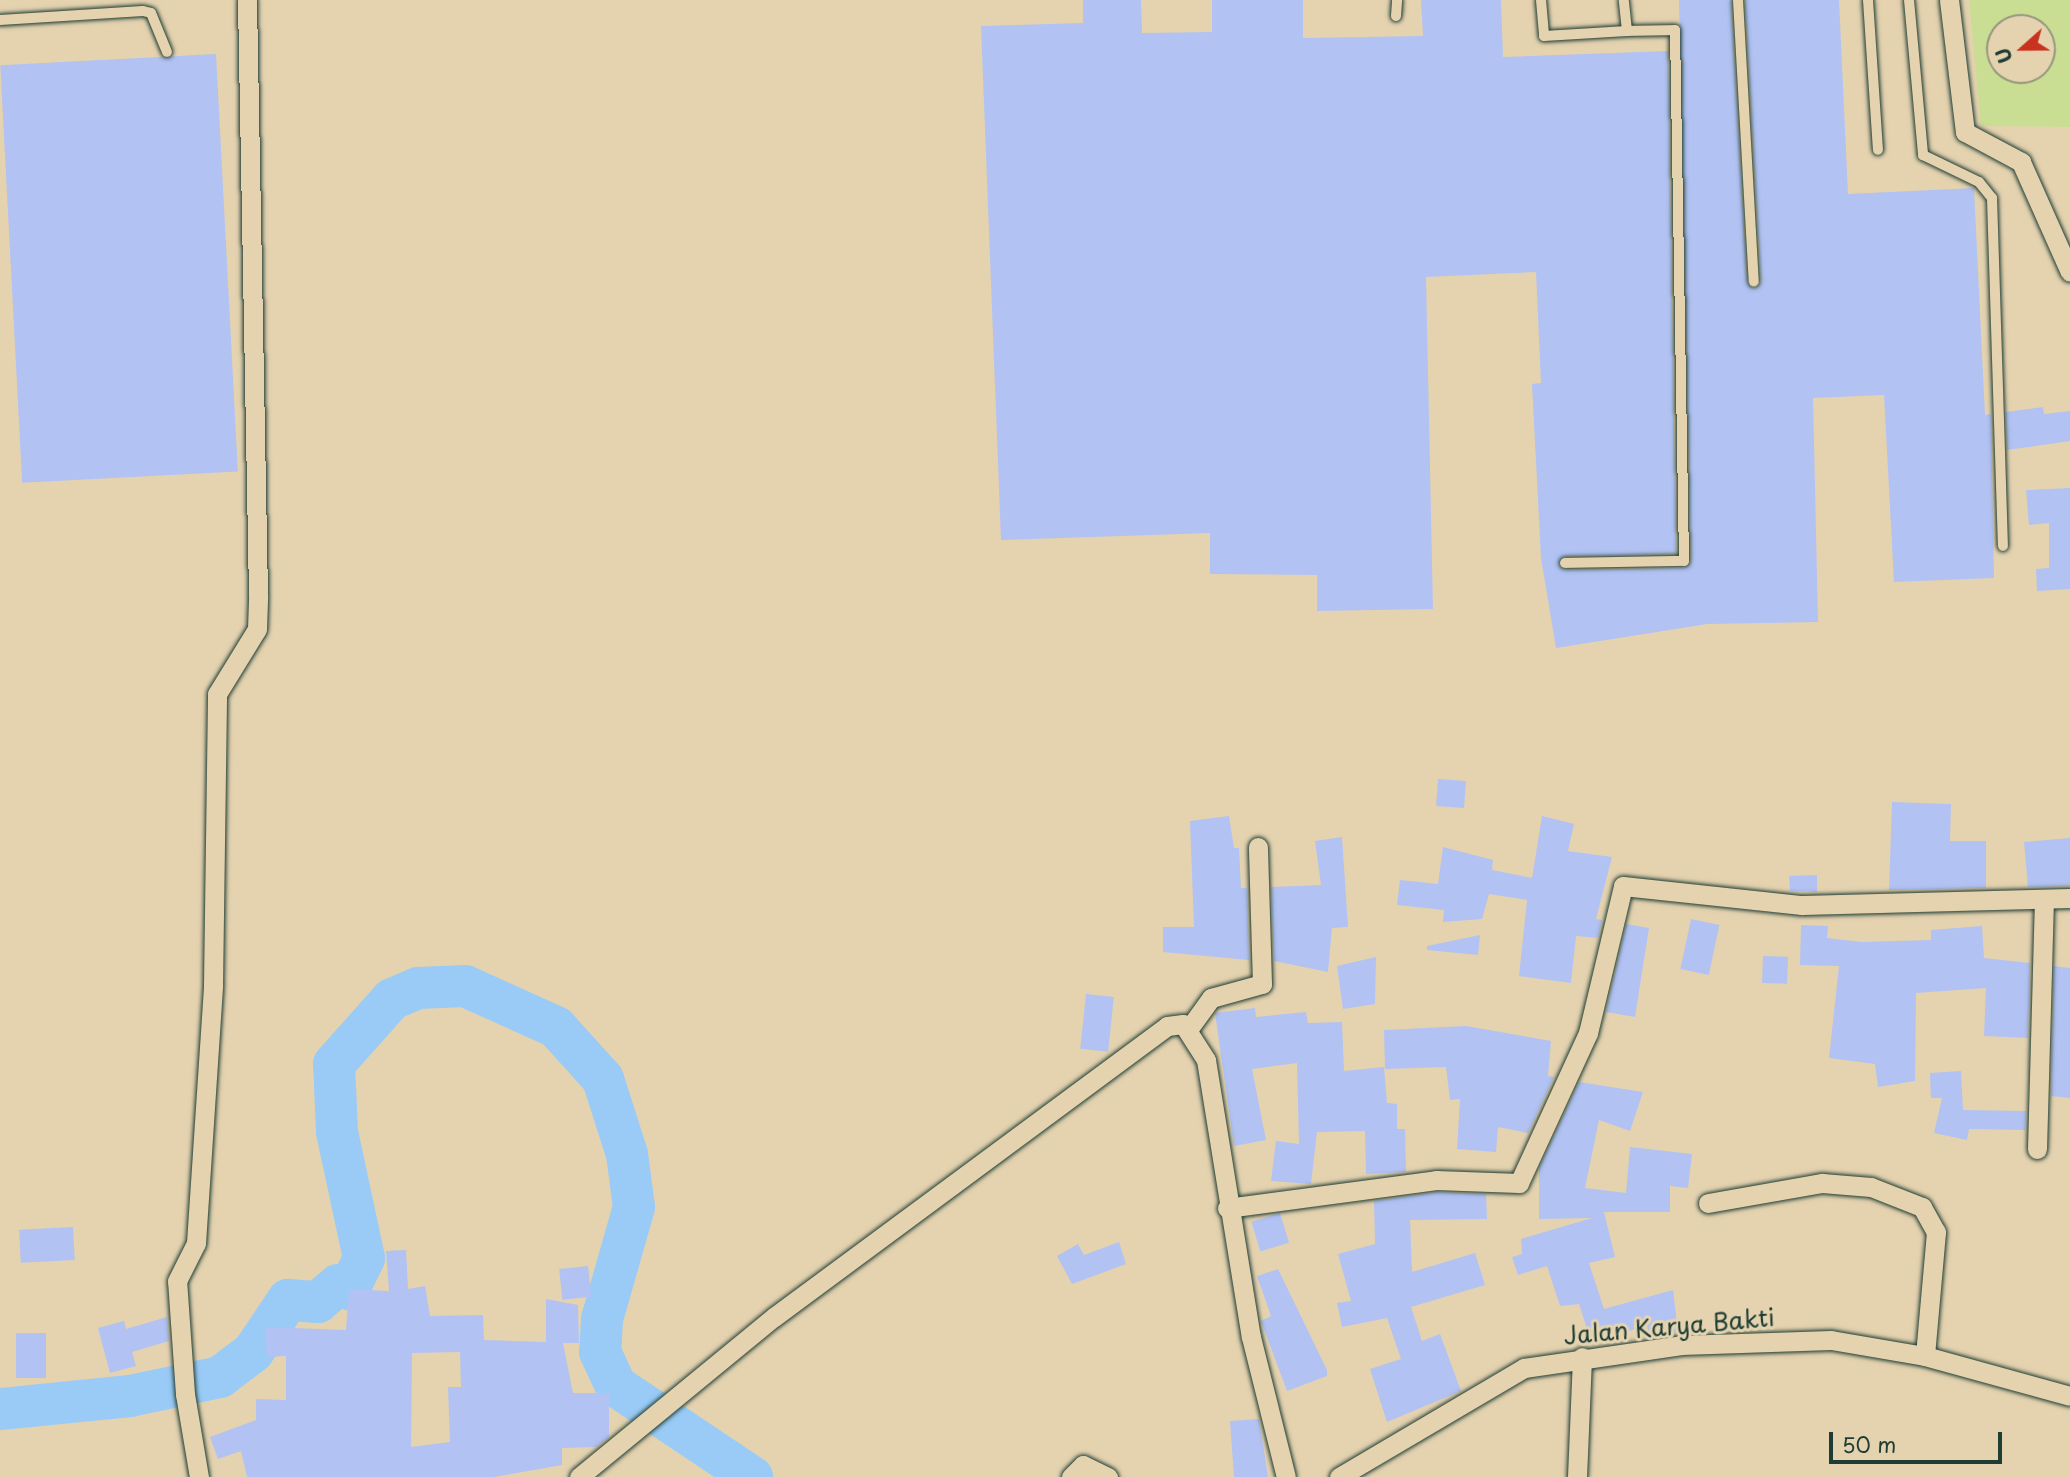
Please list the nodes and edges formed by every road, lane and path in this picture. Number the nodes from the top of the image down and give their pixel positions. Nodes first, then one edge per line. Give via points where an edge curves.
1 (247, 0) edge
2 (1397, 0) edge
3 (1541, 0) edge
4 (1624, 0) edge
5 (1738, 0) edge
6 (1868, 0) edge
7 (1909, 0) edge
8 (1949, 0) edge
9 (1396, 16) dead end
10 (0, 20) edge
11 (1627, 31) junction
12 (167, 52) dead end
13 (1878, 150) dead end
14 (2070, 272) edge
15 (1754, 282) dead end
16 (2003, 546) dead end
17 (1565, 563) dead end
18 (1258, 847) dead end
19 (2070, 898) edge
20 (2044, 901) junction
21 (1190, 1027) junction
22 (2037, 1149) dead end
23 (1708, 1203) dead end
24 (1227, 1208) junction
25 (1925, 1356) junction
26 (1582, 1357) junction
27 (2070, 1396) edge
28 (1105, 1476) edge
29 (199, 1477) edge
30 (579, 1477) edge
31 (1071, 1477) edge
32 (1286, 1477) edge
33 (1339, 1477) edge
34 (1577, 1477) edge

1 - 29 street via 257,629 217,694 213,985 197,1243 177,1282 185,1394
2 - 9 lane
3 - 11 lane via 1544,36
4 - 11 lane
5 - 15 lane
6 - 13 lane
7 - 16 lane via 1923,155 1979,182 1992,198
8 - 14 street via 1965,132 2021,162
10 - 12 lane via 143,11 152,13
11 - 17 lane via 1675,30 1684,561
18 - 21 street via 1262,984 1211,998
19 - 20 street
20 - 22 street
20 - 24 street via 1802,905 1623,886 1588,1033 1519,1183 1436,1180
21 - 24 street via 1206,1060
21 - 30 street via 1167,1026 666,1403
23 - 25 street via 1822,1183 1871,1187 1922,1207 1936,1232
24 - 32 street
25 - 26 street, Jalan Karya Bakti via 1808,1340
25 - 27 street, Jalan Karya Bakti
26 - 33 street, Jalan Karya Bakti via 1524,1368
26 - 34 street
28 - 31 street via 1083,1465

